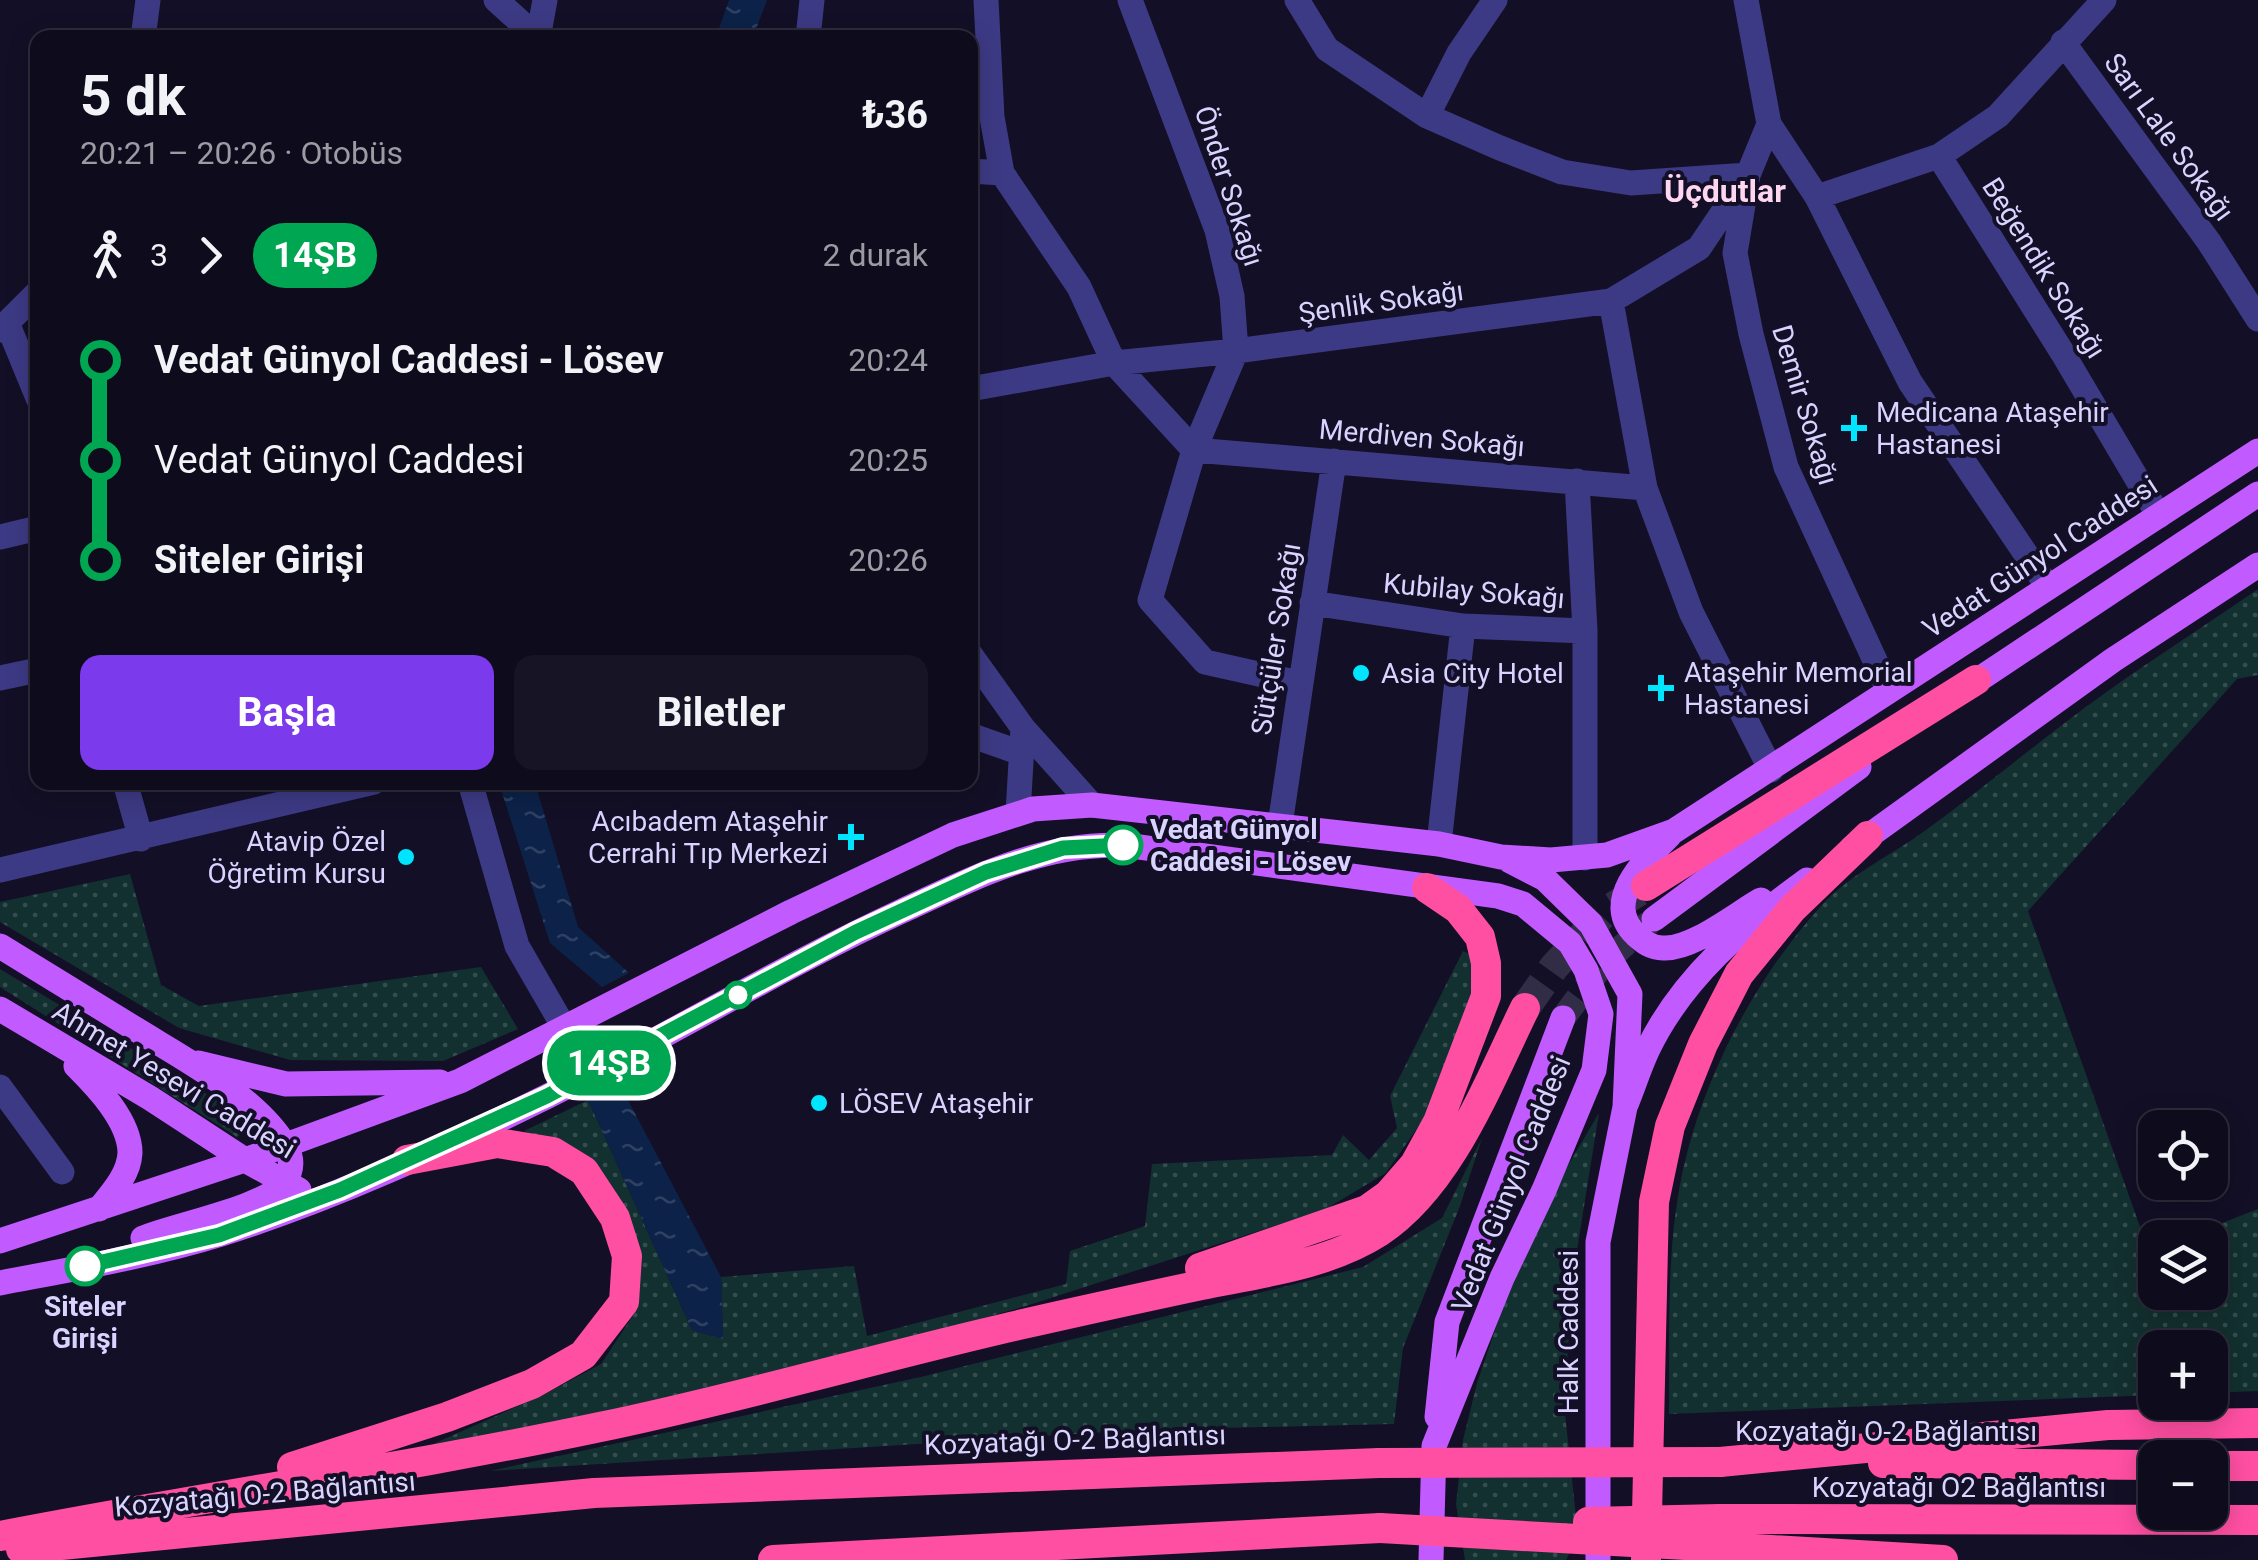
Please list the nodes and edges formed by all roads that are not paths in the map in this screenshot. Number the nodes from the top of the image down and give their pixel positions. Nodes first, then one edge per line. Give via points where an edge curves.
1 (148, 0) edge
2 (496, 0) edge
3 (524, 0) edge
4 (545, 0) edge
5 (812, 0) edge
6 (986, 0) edge
7 (1130, 0) edge
8 (1297, 0) edge
9 (1495, 0) edge
10 (1746, 0) edge
11 (2104, 0) edge
12 (144, 30) edge
13 (530, 30) edge
14 (535, 30) edge
15 (539, 30) edge
16 (809, 30) edge
17 (2063, 42) junction
18 (1427, 116) junction
19 (1769, 124) junction
20 (1939, 156) junction
21 (978, 171) edge
22 (1002, 172) junction
23 (1748, 175) junction
24 (1817, 198) junction
25 (30, 300) edge
26 (1611, 301) junction
27 (2258, 319) edge
28 (4, 328) edge
29 (1236, 351) junction
30 (1114, 363) junction
31 (30, 382) edge
32 (978, 388) edge
33 (1194, 450) junction
34 (2258, 451) edge
35 (1334, 461) junction
36 (1576, 480) junction
37 (1645, 488) junction
38 (2258, 494) edge
39 (2159, 516) junction
40 (30, 530) edge
41 (0, 538) edge
42 (2258, 565) edge
43 (2048, 587) junction
44 (1312, 603) junction
45 (1463, 626) junction
46 (1585, 630) junction
47 (978, 667) edge
48 (30, 672) edge
49 (0, 678) edge
50 (1976, 680) junction
51 (1299, 683) junction
52 (1889, 691) junction
53 (978, 737) edge
54 (1022, 740) junction
55 (1771, 770) junction
56 (127, 790) edge
57 (341, 790) edge
58 (472, 790) edge
59 (1092, 805) junction
60 (1018, 813) junction
61 (1280, 826) junction
62 (1674, 831) junction
63 (1868, 836) junction
64 (141, 839) junction
65 (1439, 844) junction
66 (1501, 857) junction
67 (1585, 858) junction
68 (0, 870) edge
69 (1646, 886) tunnel mouth
70 (1427, 888) junction
71 (1654, 919) tunnel mouth
72 (0, 946) edge
73 (1524, 1008) tunnel mouth
74 (0, 1009) edge
75 (1563, 1018) tunnel mouth
76 (564, 1029) junction
77 (48, 1038) junction
78 (185, 1060) junction
79 (460, 1082) junction
80 (0, 1087) edge
81 (1625, 1108) junction
82 (285, 1145) junction
83 (245, 1160) junction
84 (407, 1160) junction
85 (62, 1172) dead end
86 (285, 1182) junction
87 (318, 1199) junction
88 (100, 1209) junction
89 (0, 1241) edge
90 (70, 1270) junction
91 (0, 1284) edge
92 (1016, 1326) junction
93 (2258, 1423) edge
94 (1434, 1446) junction
95 (1720, 1462) junction
96 (2138, 1466) edge
97 (2228, 1466) edge
98 (2258, 1466) edge
99 (166, 1503) junction
100 (2258, 1520) edge
101 (1720, 1533) junction
102 (0, 1536) edge
103 (0, 1551) edge
104 (773, 1560) edge
105 (1431, 1560) edge
106 (1598, 1560) edge
107 (1646, 1560) edge
108 (1943, 1560) edge

1 - 12 street
2 - 13 street
3 - 14 street
4 - 15 street
5 - 16 street
6 - 22 street
7 - 29 street, Önder Sokağı via 1217,230
8 - 18 street via 1327,49
9 - 18 street
10 - 19 street
11 - 17 street
17 - 20 street via 1998,116
17 - 27 street, Sarı Lale Sokağı
18 - 23 street via 1562,172 1630,182
19 - 23 street, Demir Sokağı
19 - 24 street
20 - 24 street
20 - 39 street, Beğendik Sokağı
21 - 22 street
22 - 30 street via 1079,287
23 - 26 street, Şenlik Sokağı via 1700,248
23 - 52 street, Demir Sokağı via 1734,253 1786,468
24 - 43 street via 1910,382
25 - 28 street
26 - 29 street, Şenlik Sokağı
26 - 37 street
28 - 31 street
29 - 30 street, Şenlik Sokağı
29 - 33 street, Önder Sokağı
30 - 32 street, Şenlik Sokağı
30 - 33 street
33 - 35 street, Merdiven Sokağı
33 - 51 street, Önder Sokağı via 1150,600 1205,662
34 - 39 main road, Vedat Günyol Caddesi
35 - 36 street, Merdiven Sokağı
35 - 44 street, Sütçüler Sokağı
36 - 37 street, Merdiven Sokağı
36 - 46 street
37 - 55 street via 1691,612
38 - 50 main road
39 - 43 main road, Vedat Günyol Caddesi
40 - 41 street
42 - 63 main road
43 - 52 main road, Vedat Günyol Caddesi
44 - 45 street, Kubilay Sokağı
44 - 51 street, Sütçüler Sokağı
45 - 46 street, Kubilay Sokağı
45 - 65 street
46 - 67 street, Kubilay Sokağı
47 - 54 street
48 - 49 street
50 - 69 highway
50 - 71 main road
51 - 61 street, Sütçüler Sokağı
52 - 55 main road, Vedat Günyol Caddesi
53 - 54 street
54 - 59 street
54 - 60 street
55 - 62 main road, Vedat Günyol Caddesi
56 - 64 street
57 - 64 street
58 - 76 street via 518,946
59 - 60 main road, Vedat Günyol Caddesi
59 - 61 main road, Vedat Günyol Caddesi
60 - 76 main road, Vedat Günyol Caddesi via 953,835 790,912
61 - 65 main road, Vedat Günyol Caddesi
62 - 63 main road via 1635,874 1623,908 1628,927 1647,945 1664,949 1690,943
62 - 67 main road, Vedat Günyol Caddesi
63 - 81 main road via 1765,910 1706,964 1649,1047
63 - 107 highway via 1792,909 1739,974 1670,1126 1654,1202
64 - 68 street
65 - 66 main road, Vedat Günyol Caddesi
66 - 67 main road, Vedat Günyol Caddesi
66 - 81 main road via 1568,899 1614,960 1630,994
70 - 84 main road, Vedat Günyol Caddesi via 1120,845 1063,848 986,872 856,932 547,1096
70 - 92 highway via 1458,909 1480,936 1486,996 1438,1122 1415,1164 1388,1194 1367,1210 1277,1244
70 - 94 main road, Vedat Günyol Caddesi via 1498,896 1547,920 1586,970 1601,1014 1594,1070
72 - 78 main road, Ahmet Yesevi Caddesi
73 - 92 highway via 1430,1186 1376,1234 1302,1263
74 - 77 main road, Ahmet Yesevi Caddesi
75 - 94 main road via 1447,1322
76 - 79 main road, Vedat Günyol Caddesi
77 - 83 main road, Ahmet Yesevi Caddesi
77 - 88 main road via 120,1119 130,1153
78 - 79 main road via 286,1084
78 - 82 main road, Ahmet Yesevi Caddesi via 241,1099
79 - 82 main road, Vedat Günyol Caddesi
80 - 85 street
81 - 106 main road, Halk Caddesi via 1598,1242
82 - 83 main road, Vedat Günyol Caddesi
82 - 86 main road via 292,1159
83 - 86 main road, Ahmet Yesevi Caddesi
83 - 88 main road
84 - 87 main road, Vedat Günyol Caddesi
84 - 99 highway via 497,1143 553,1152 584,1171 615,1218 627,1256 624,1302 583,1355 532,1384 340,1454
86 - 87 main road, Ahmet Yesevi Caddesi
86 - 90 main road via 244,1206 151,1234
87 - 90 main road via 219,1235
88 - 89 main road
90 - 91 main road
92 - 99 highway via 605,1426
93 - 95 highway via 2108,1425
94 - 105 main road, Vedat Günyol Caddesi
95 - 96 highway, Kozyatağı O-2 Bağlantısı
95 - 103 highway, Kozyatağı O-2 Bağlantısı, bridge via 1379,1463 594,1493
97 - 98 highway
99 - 102 highway
100 - 101 highway, Kozyatağı O2 Bağlantısı
101 - 104 highway, bridge via 1380,1528
101 - 108 highway

